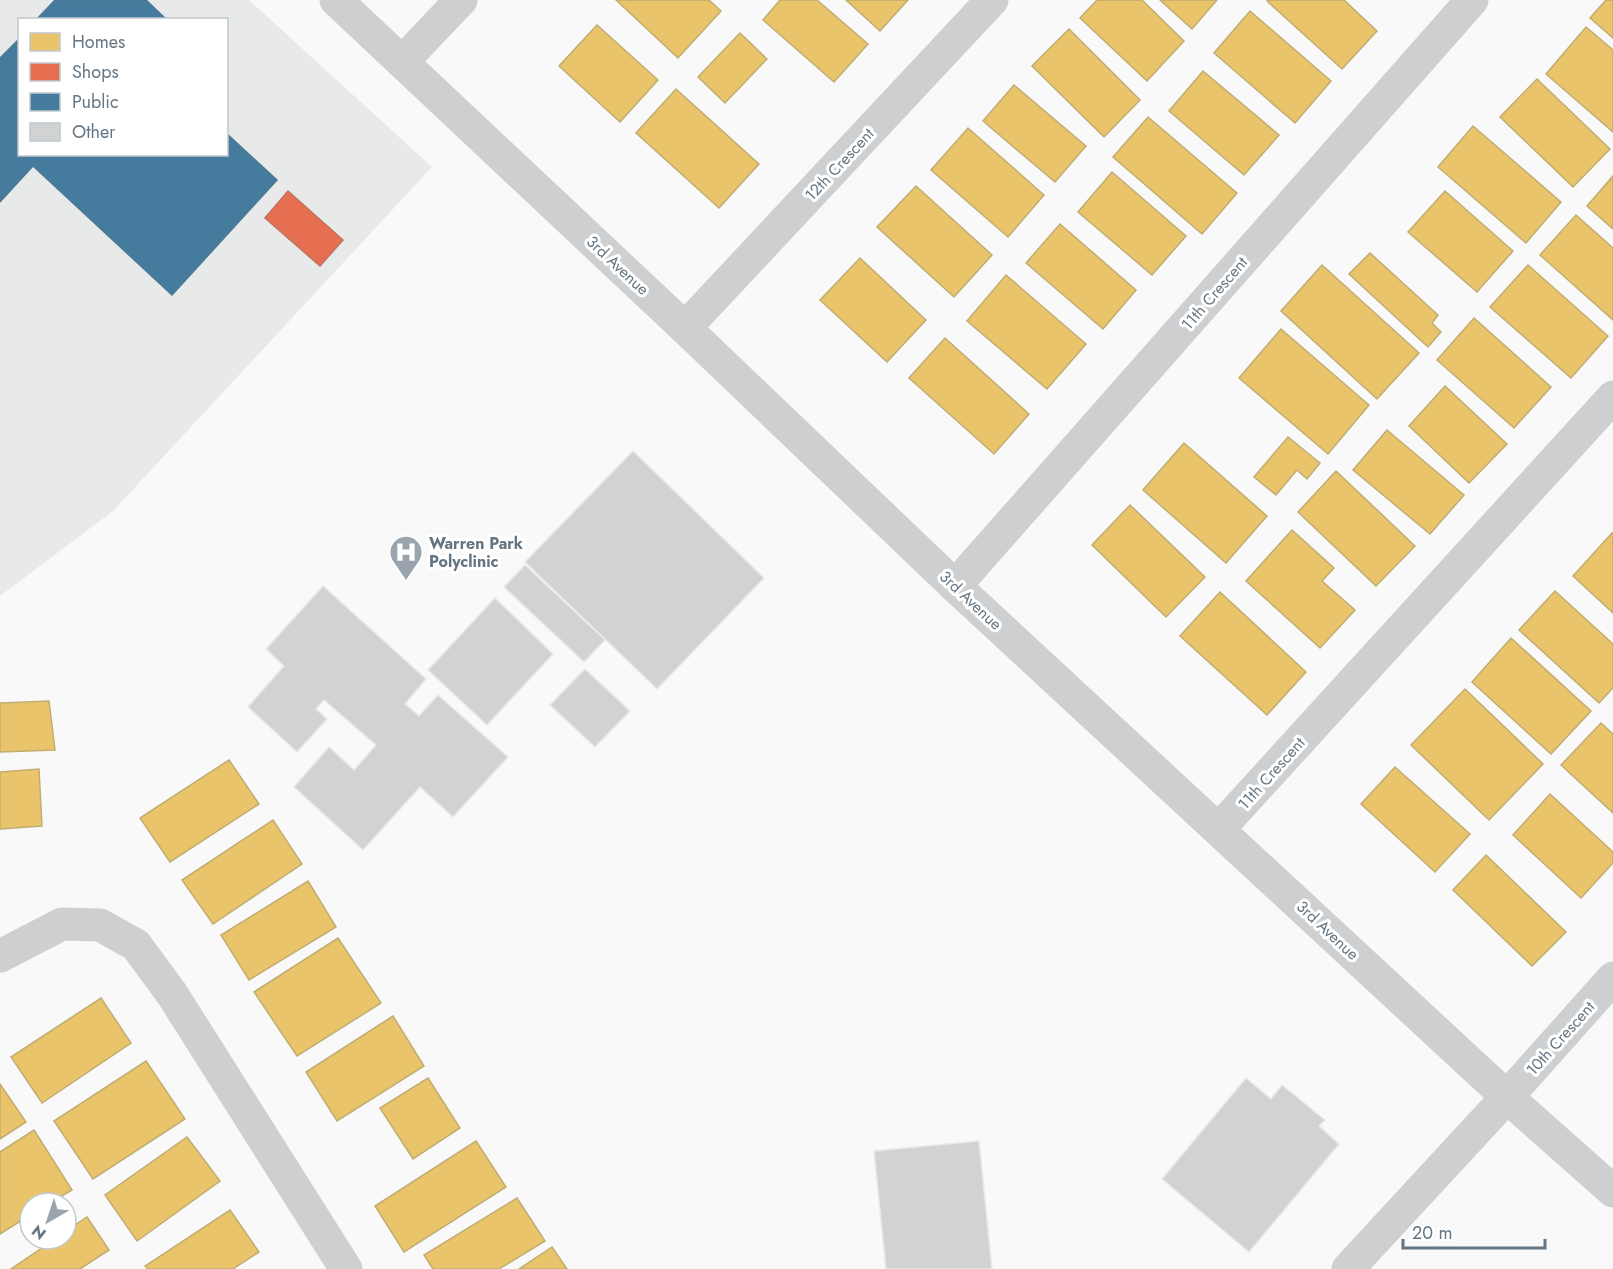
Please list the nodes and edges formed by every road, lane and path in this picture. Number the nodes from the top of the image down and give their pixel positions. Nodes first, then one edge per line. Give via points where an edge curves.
1 (336, 0) edge
2 (460, 0) edge
3 (992, 0) edge
4 (1472, 0) edge
5 (402, 62) junction
6 (685, 328) junction
7 (1613, 397) edge
8 (956, 586) junction
9 (1220, 829) junction
10 (0, 956) edge
11 (1613, 978) edge
12 (1507, 1097) junction
13 (1613, 1191) edge
14 (346, 1269) edge
15 (1348, 1269) edge

1 - 5 street, 3rd Avenue
2 - 5 street
3 - 6 street, 12th Crescent
4 - 8 street, 11th Crescent
5 - 6 street, 3rd Avenue
6 - 8 street, 3rd Avenue
7 - 9 street, 11th Crescent
8 - 9 street, 3rd Avenue
9 - 12 street, 3rd Avenue
10 - 14 street via 62,924 100,925 136,945 172,994
11 - 12 street, 10th Crescent
12 - 13 street, 3rd Avenue
12 - 15 street, 10th Crescent

